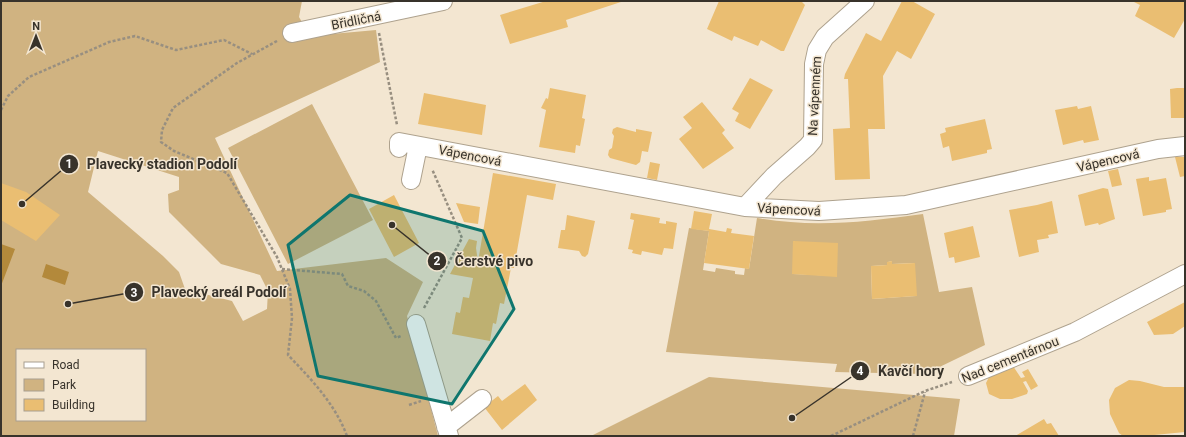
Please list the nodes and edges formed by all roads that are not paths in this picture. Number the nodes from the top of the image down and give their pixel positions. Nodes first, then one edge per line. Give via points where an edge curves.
1 (443, 1) edge
2 (865, 1) edge
3 (292, 33) road end
4 (420, 146) junction
5 (1185, 146) edge
6 (399, 148) dead end
7 (411, 180) dead end
8 (745, 207) junction
9 (1185, 274) edge
10 (417, 326) road end
11 (968, 376) road end
12 (482, 399) dead end
13 (447, 432) edge

1 - 3 street, Břidličná
2 - 8 street, Na vápenném via 825,37 817,50 814,64 813,140
4 - 6 street, Vápencová via 399,142
4 - 7 street
4 - 8 street, Vápencová
5 - 8 street, Vápencová via 1158,149 906,205 818,211
9 - 11 street, Nad cementárnou via 1076,332
10 - 13 street
12 - 13 street

